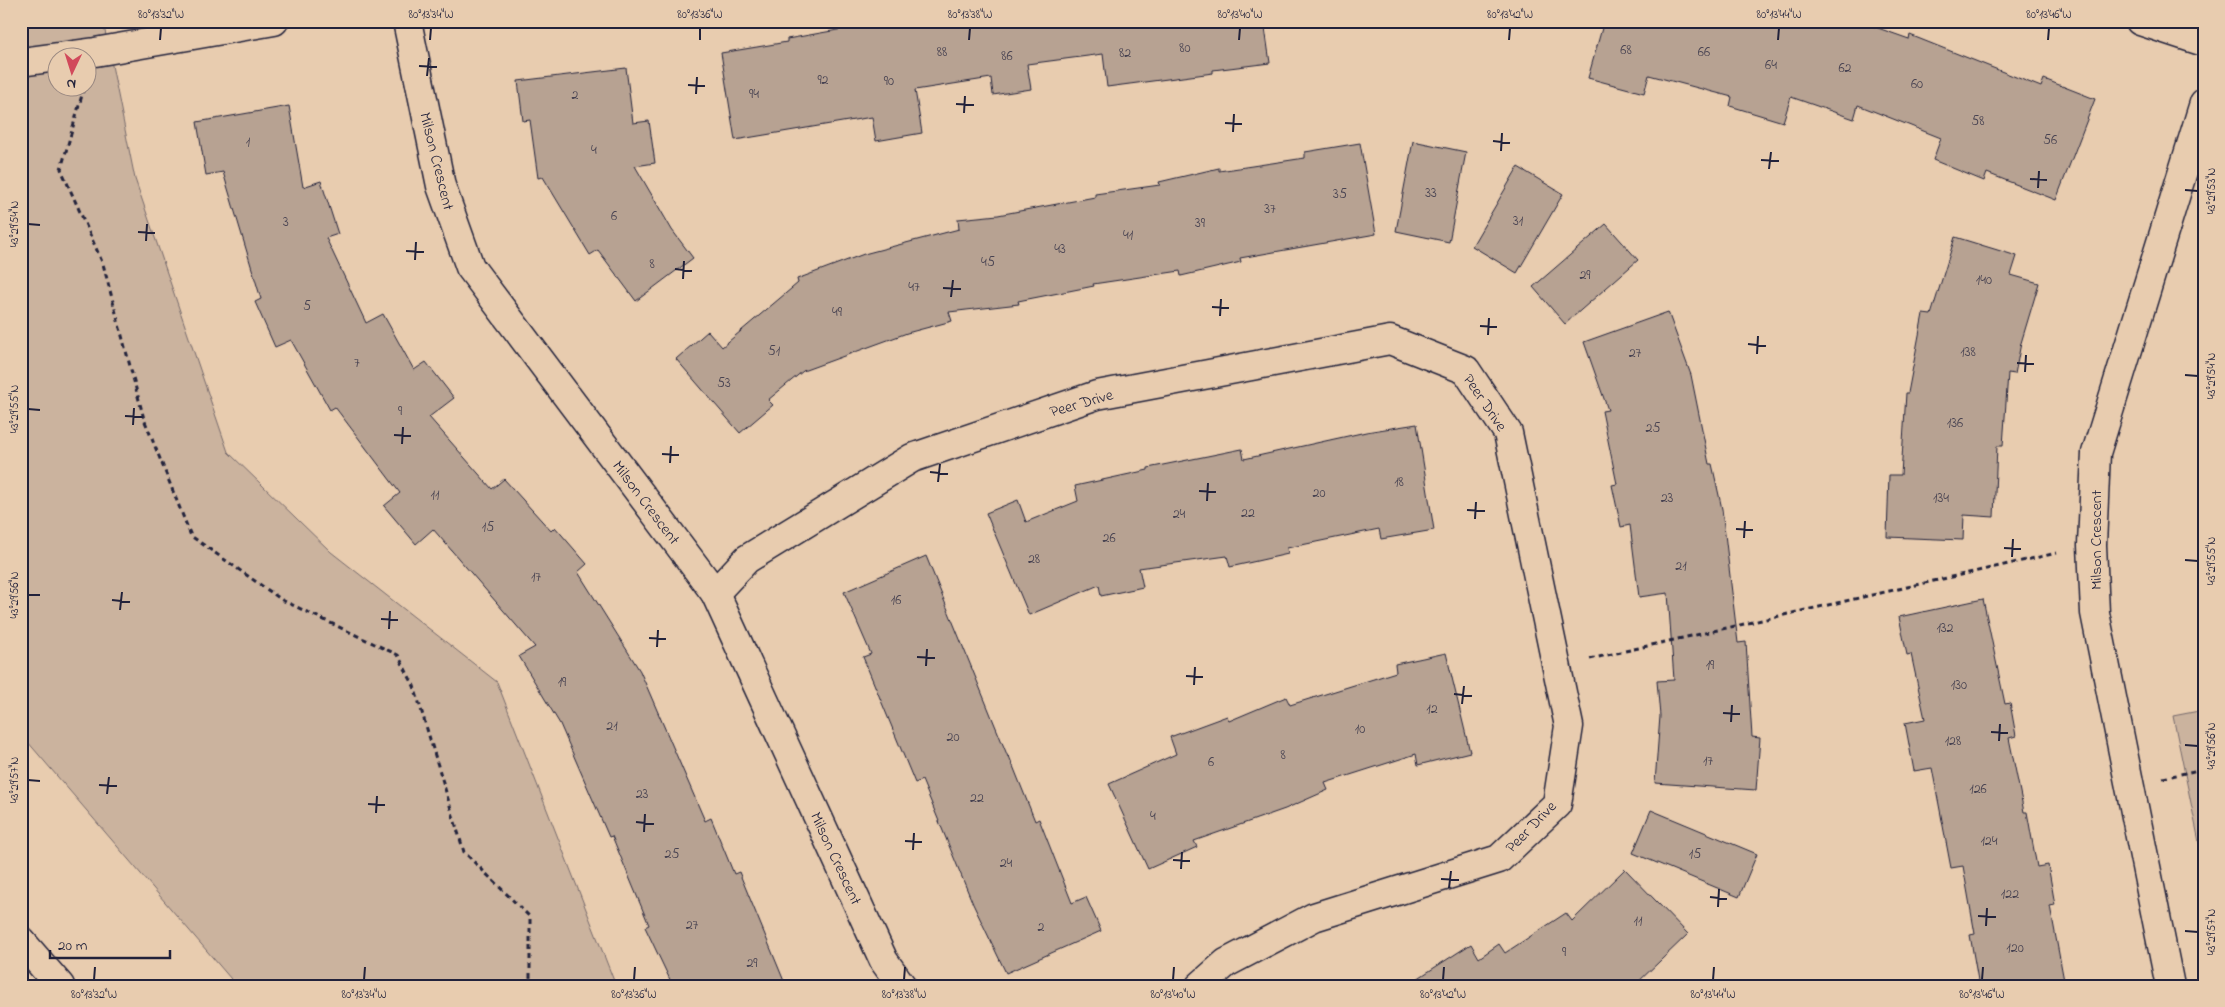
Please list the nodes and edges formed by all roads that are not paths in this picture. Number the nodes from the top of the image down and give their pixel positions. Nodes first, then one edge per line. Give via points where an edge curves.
1 (274, 21) edge
2 (407, 21) edge
3 (2140, 21) edge
4 (2204, 42) edge
5 (21, 62) edge
6 (2204, 103) edge
7 (714, 593) junction
8 (21, 941) edge
9 (60, 986) edge
10 (902, 986) edge
11 (1200, 986) edge
12 (2170, 986) edge

1 - 5 main road
2 - 7 main road, Milson Crescent via 440,186 470,267
3 - 4 main road
6 - 12 main road, Milson Crescent via 2096,453 2092,545 2095,612
7 - 10 main road, Milson Crescent via 884,961
7 - 11 main road, Peer Drive via 748,559 912,458 1097,395 1390,340 1466,370 1508,433 1558,667 1569,726 1557,804 1499,859 1314,917 1226,963
8 - 9 main road

